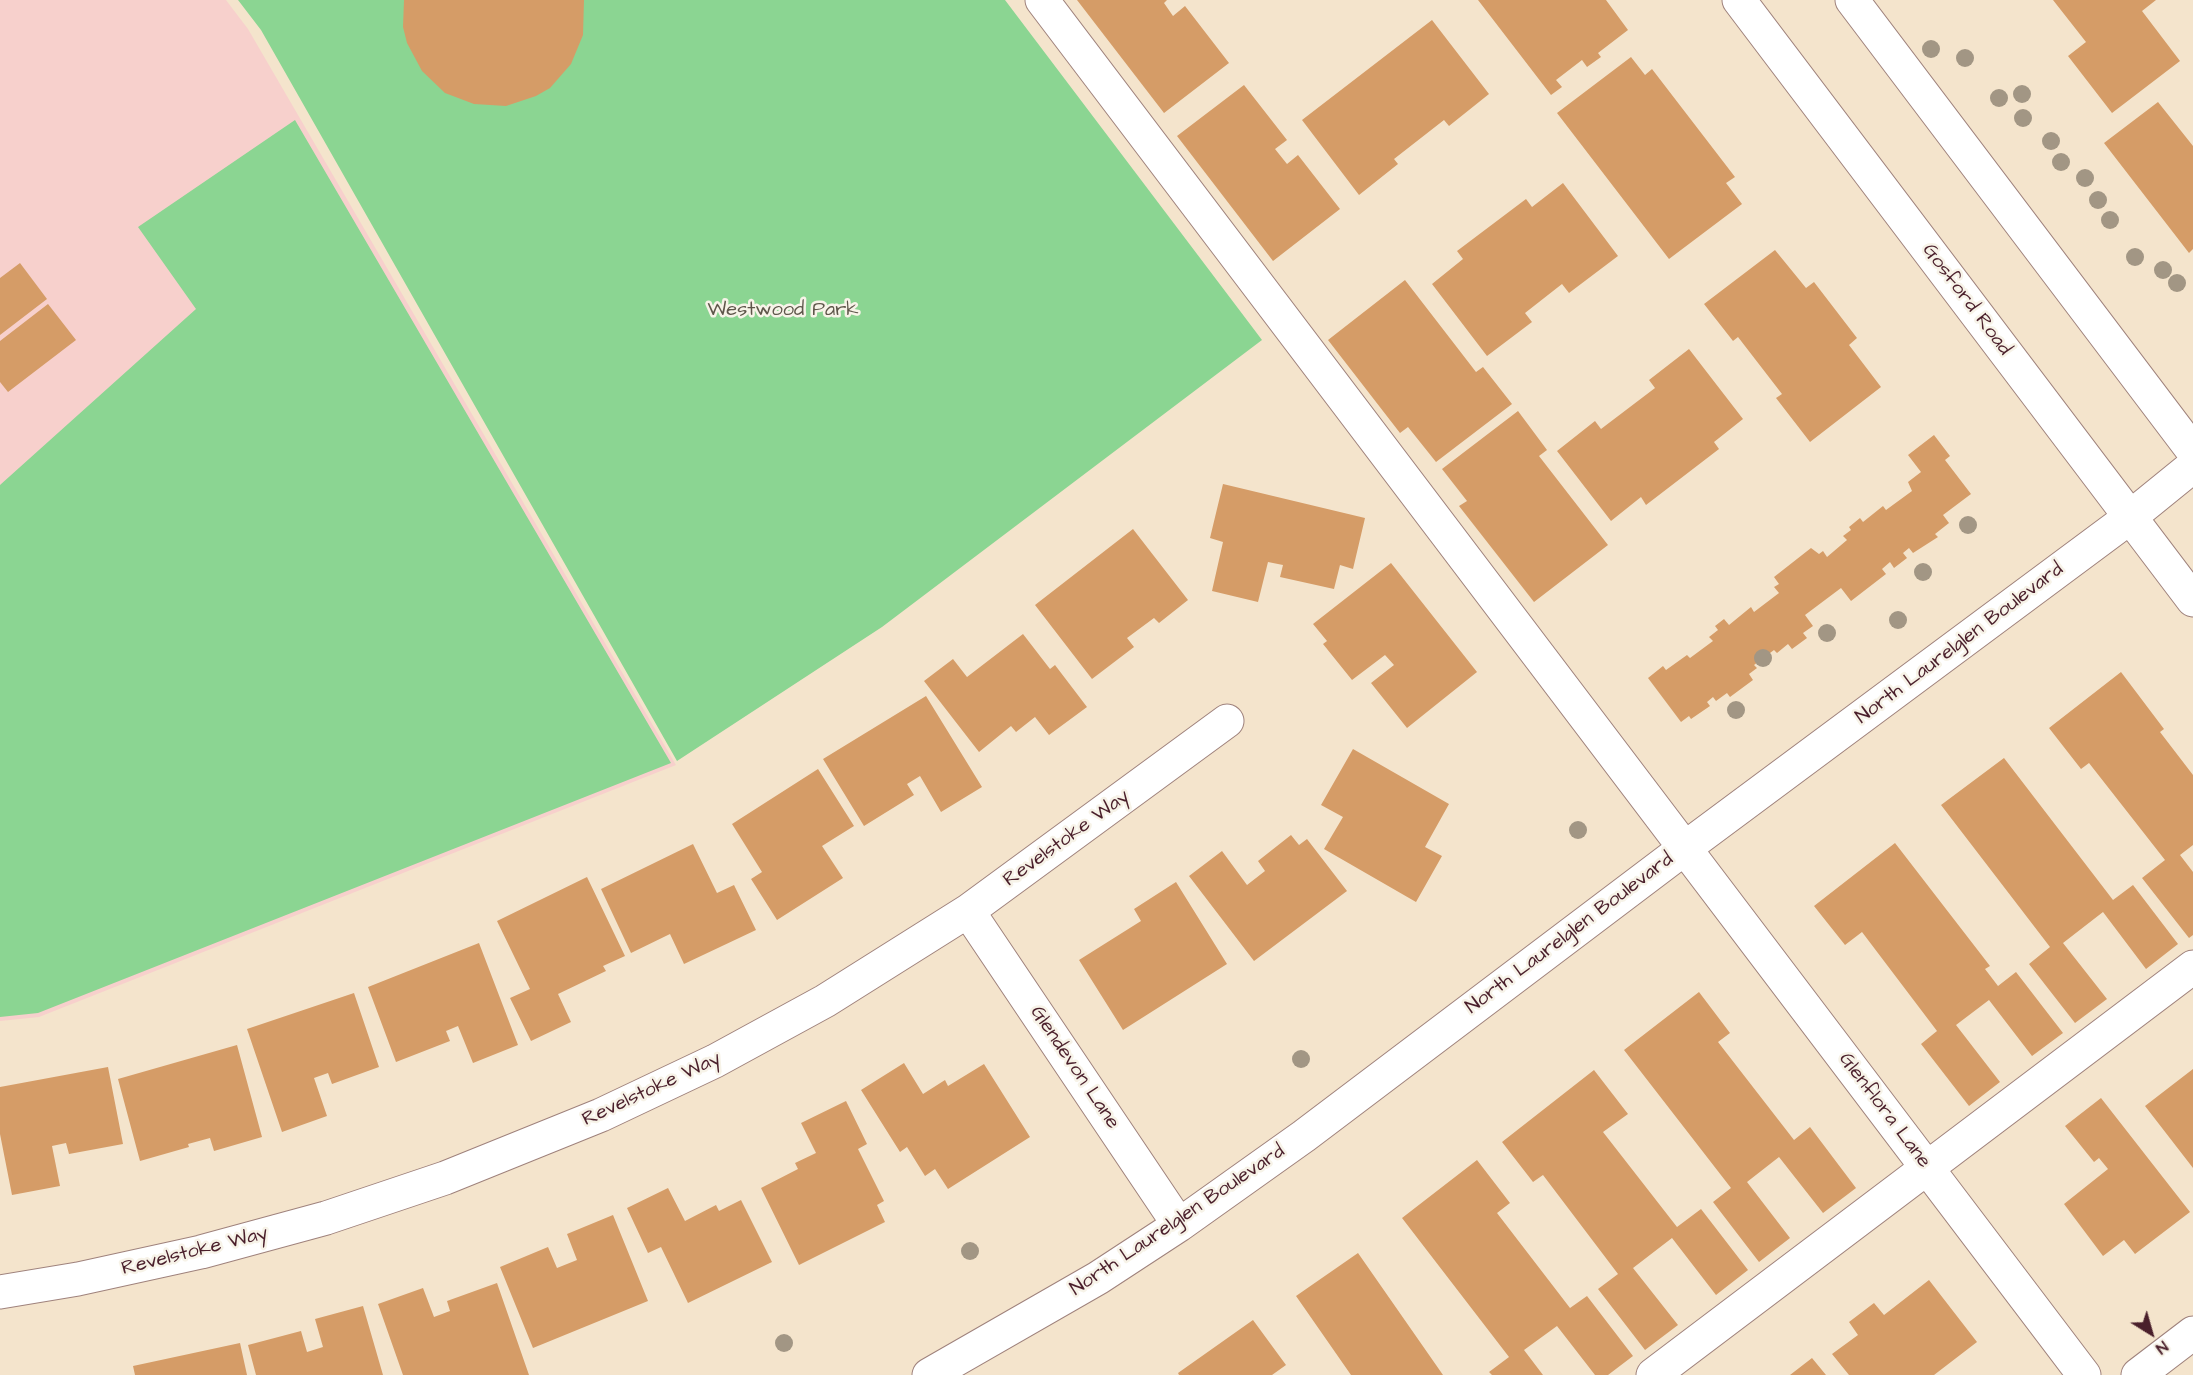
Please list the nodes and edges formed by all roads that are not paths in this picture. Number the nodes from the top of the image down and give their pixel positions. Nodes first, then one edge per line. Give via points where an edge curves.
1 (1042, 0) edge
2 (1739, 0) edge
3 (1852, 0) edge
4 (2193, 451) edge
5 (2193, 466) edge
6 (2129, 518) junction
7 (2193, 600) edge
8 (1227, 721) dead end
9 (1684, 848) junction
10 (968, 911) junction
11 (2193, 967) edge
12 (1927, 1168) junction
13 (1179, 1225) junction
14 (0, 1292) edge
15 (2193, 1333) edge
16 (929, 1375) edge
17 (1653, 1375) edge
18 (2084, 1375) edge
19 (2138, 1375) edge

1 - 9 street, Glenflora Lane
2 - 6 street, Gosford Road
3 - 4 street
5 - 6 street, North Laurelglen Boulevard
6 - 7 street, Gosford Road
6 - 9 street, North Laurelglen Boulevard
8 - 10 street, Revelstoke Way
9 - 12 street, Glenflora Lane
9 - 13 street, North Laurelglen Boulevard via 1304,1136
10 - 13 street, Glendevon Lane
10 - 14 street, Revelstoke Way via 825,1001 715,1061 601,1115 446,1178 326,1218 201,1252
11 - 12 street
12 - 17 street
12 - 18 street, Glenflora Lane
13 - 16 street, North Laurelglen Boulevard via 1098,1278
15 - 19 street

